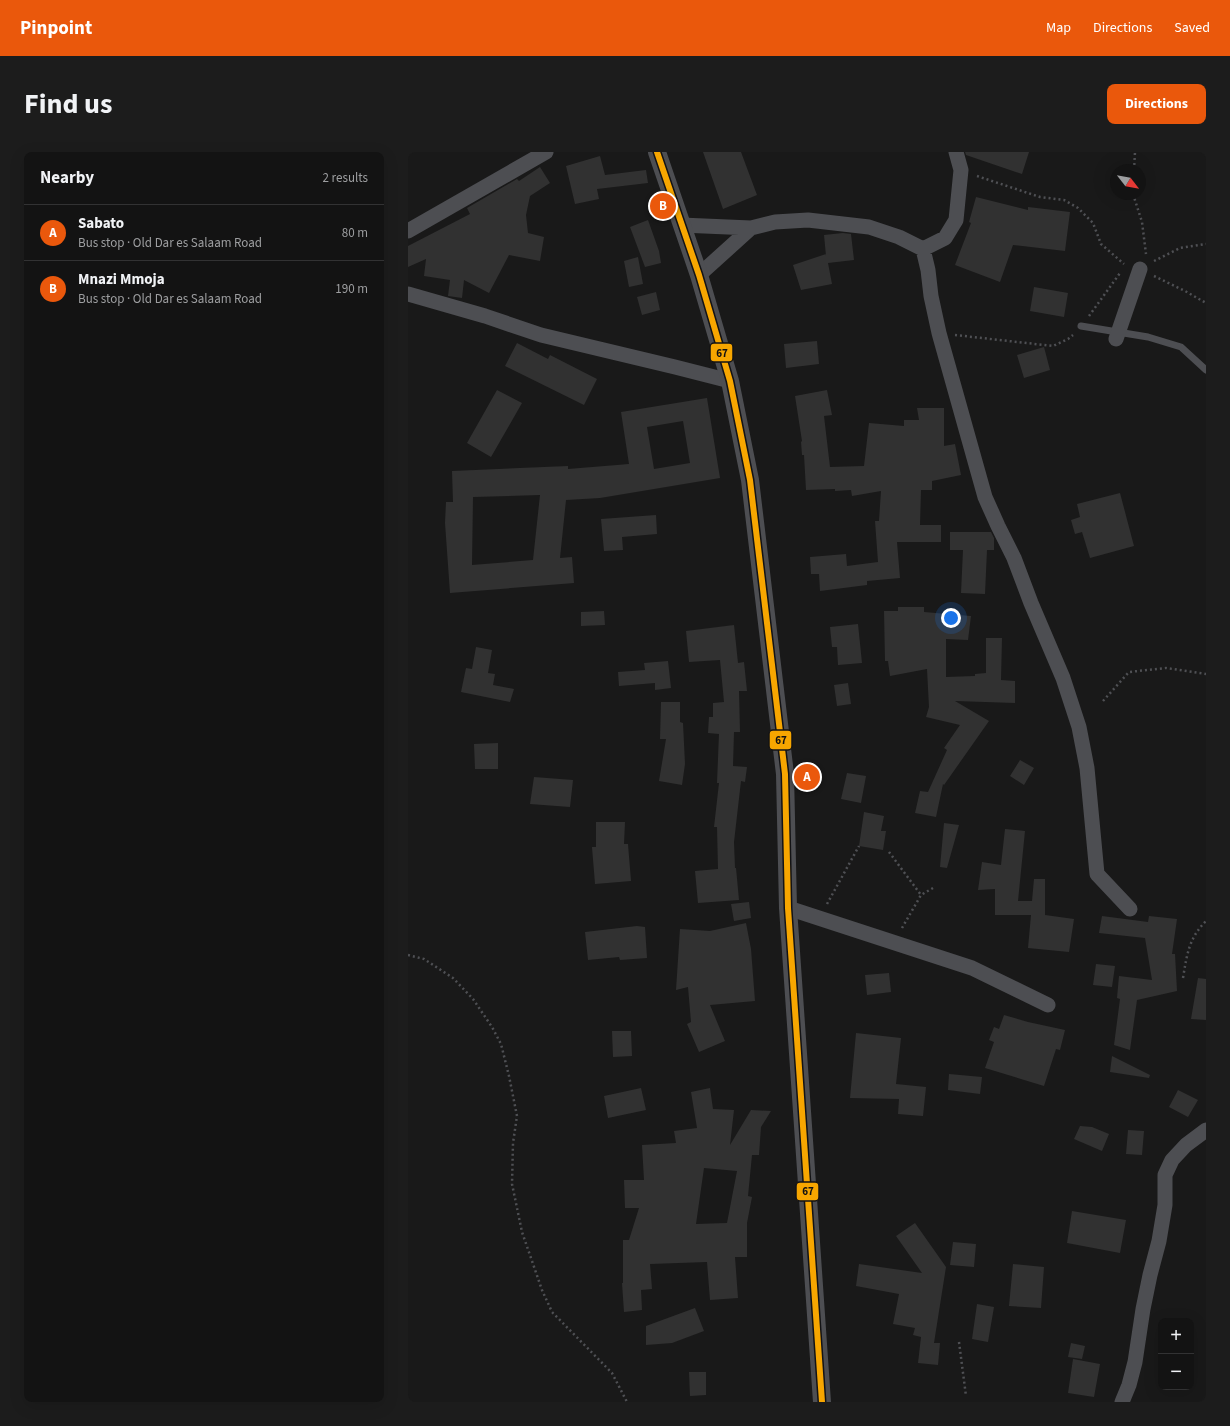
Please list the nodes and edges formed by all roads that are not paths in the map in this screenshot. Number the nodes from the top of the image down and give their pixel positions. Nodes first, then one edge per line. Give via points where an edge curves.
1 (546, 152) edge
2 (657, 152) edge
3 (956, 152) edge
4 (681, 225) junction
5 (751, 228) junction
6 (408, 231) edge
7 (923, 249) junction
8 (1137, 266) road end
9 (699, 275) junction
10 (408, 294) edge
11 (1081, 326) dead end
12 (1117, 336) junction
13 (1206, 370) edge
14 (730, 381) junction
15 (788, 908) junction
16 (1130, 909) dead end
17 (1048, 1005) dead end
18 (1206, 1130) edge
19 (822, 1402) edge
20 (1122, 1402) edge

1 - 6 street
2 - 4 street
3 - 7 street via 962,170 956,220 945,238
4 - 5 street
4 - 9 street
5 - 7 street via 775,222 808,220 869,227 899,237
5 - 9 street
7 - 16 street via 939,333 985,497 1014,558 1063,678 1079,727 1087,768 1097,874
8 - 12 street
9 - 14 street
10 - 14 street via 541,335
11 - 12 lane
12 - 13 lane via 1148,337 1180,347
14 - 15 street via 750,480 785,774
15 - 17 street via 972,968
15 - 19 street
18 - 20 street via 1181,1150 1172,1160 1165,1175 1159,1241 1143,1308 1136,1362

